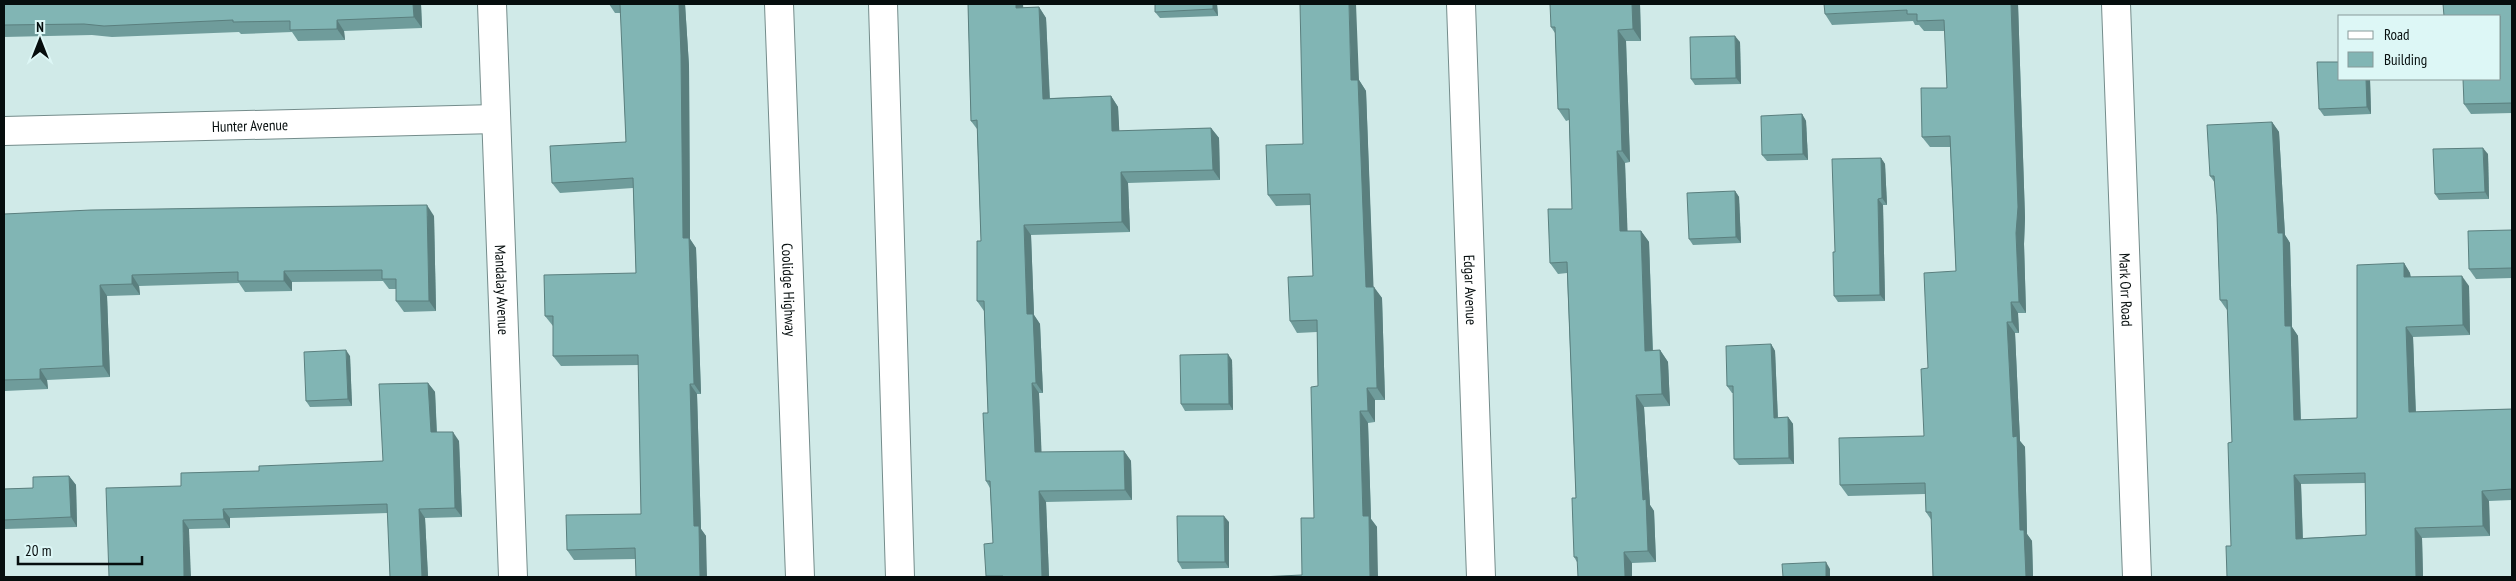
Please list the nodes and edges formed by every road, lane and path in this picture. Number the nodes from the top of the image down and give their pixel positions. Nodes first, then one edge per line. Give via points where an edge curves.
1 (492, 4) edge
2 (779, 4) edge
3 (883, 4) edge
4 (1461, 4) edge
5 (2116, 4) edge
6 (496, 119) junction
7 (4, 130) edge
8 (512, 577) edge
9 (800, 577) edge
10 (900, 577) edge
11 (1481, 577) edge
12 (2137, 577) edge

1 - 6 street, Mandalay Avenue
2 - 9 street, Coolidge Highway
3 - 10 street
4 - 11 street, Edgar Avenue
5 - 12 street, Mark Orr Road
6 - 7 street, Hunter Avenue
6 - 8 street, Mandalay Avenue

